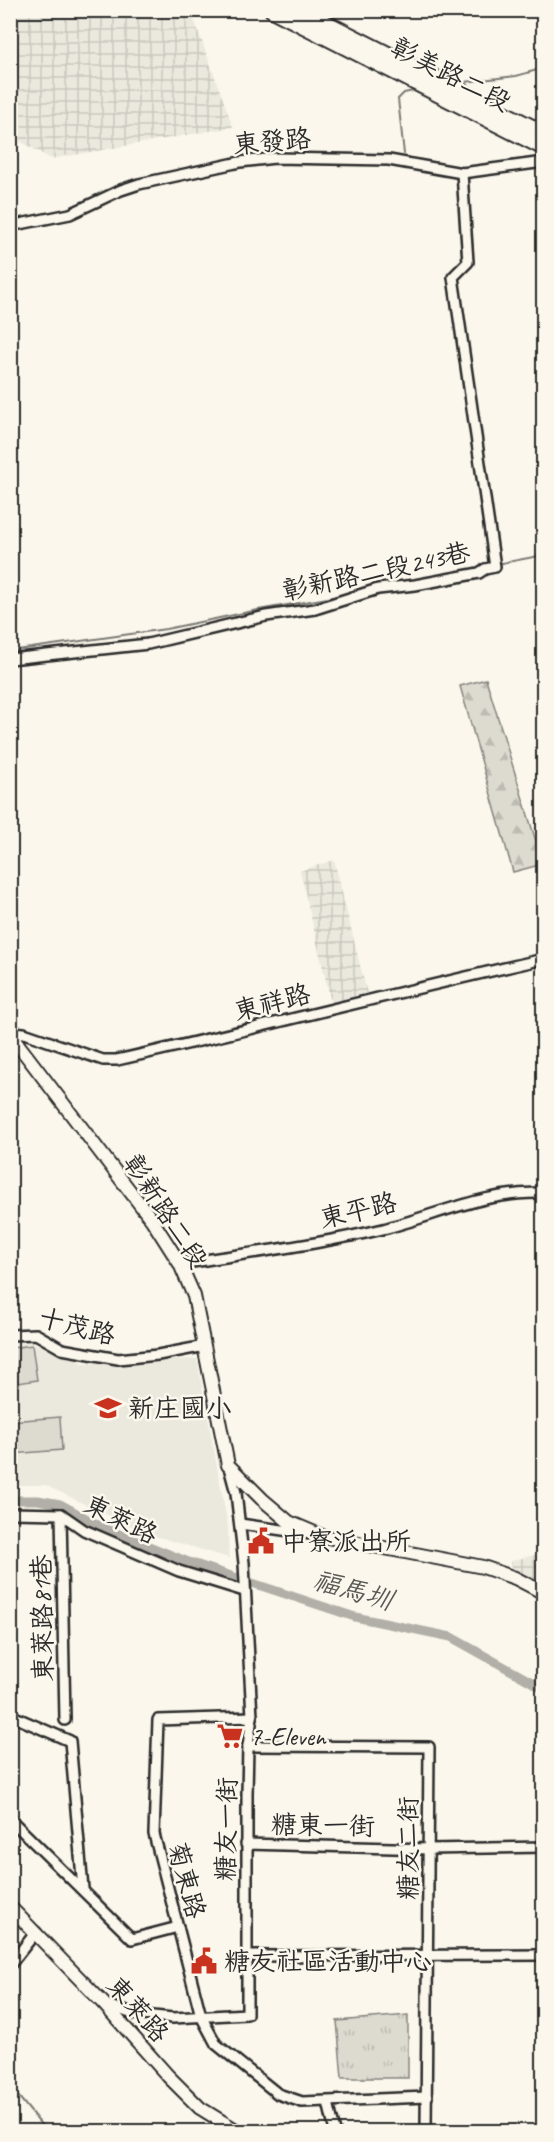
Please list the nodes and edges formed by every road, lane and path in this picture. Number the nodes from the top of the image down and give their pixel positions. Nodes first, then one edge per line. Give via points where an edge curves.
1 (272, 10) edge
2 (301, 10) edge
3 (543, 133) edge
4 (543, 148) edge
5 (543, 162) edge
6 (462, 172) junction
7 (10, 226) edge
8 (10, 659) edge
9 (543, 959) edge
10 (10, 1033) edge
11 (543, 1193) edge
12 (180, 1264) junction
13 (10, 1335) edge
14 (204, 1346) junction
15 (228, 1465) junction
16 (10, 1513) edge
17 (61, 1515) junction
18 (240, 1524) junction
19 (322, 1536) junction
20 (245, 1586) junction
21 (543, 1593) edge
22 (10, 1714) edge
23 (252, 1717) junction
24 (65, 1720) dead end
25 (248, 1746) junction
26 (10, 1819) edge
27 (246, 1844) junction
28 (543, 1847) edge
29 (429, 1849) junction
30 (83, 1889) junction
31 (10, 1907) edge
32 (178, 1927) junction
33 (36, 1932) junction
34 (428, 1955) junction
35 (543, 1955) edge
36 (247, 1956) junction
37 (10, 1965) edge
38 (104, 2004) junction
39 (201, 2016) junction
40 (427, 2097) junction
41 (328, 2102) junction
42 (239, 2132) edge
43 (334, 2132) edge
44 (426, 2132) edge
45 (459, 2132) edge
46 (514, 2132) edge

1 - 4 main road, 彰美路二段
2 - 3 main road, 彰美路二段
5 - 6 street, 東發路
6 - 7 street, 東發路 via 389,160 275,158 240,162 139,184 70,214
6 - 8 street, 彰新路二段243巷 via 468,262 453,277 494,562 479,573 378,590 315,609 266,616 148,644
9 - 10 street, 東祥路 via 117,1060 103,1060
10 - 12 street, 彰新路二段 via 152,1220
11 - 12 street, 東平路 via 523,1192 461,1203 356,1235
12 - 14 street, 彰新路二段 via 194,1296
13 - 14 street, 十茂路 via 36,1334 62,1349 118,1359
14 - 15 street, 彰新路二段
15 - 18 street
15 - 19 street via 289,1522
16 - 17 street, 東萊路
17 - 20 street, 東萊路 via 84,1530 179,1571
17 - 24 street, 東萊路81巷
18 - 19 street
18 - 20 street
19 - 21 street via 483,1567
20 - 23 street
22 - 30 street via 70,1741
23 - 25 street, 糖友一街
23 - 32 street, 菊東路 via 158,1720 154,1834
25 - 27 street, 糖友一街
25 - 29 street, 糖友二街 via 429,1747
26 - 30 street
27 - 29 street, 糖東一街
27 - 36 street, 糖友一街
28 - 29 street, 糖東一街
29 - 34 street, 糖友二街
30 - 32 street via 132,1939
31 - 33 street, 東萊路
32 - 39 street, 菊東路
33 - 37 street
33 - 38 street, 東萊路
34 - 35 street
34 - 36 street
34 - 40 street, 糖友二街
36 - 39 street, 糖友一街 via 247,2014
38 - 39 street via 133,2014
38 - 42 street, 東萊路 via 200,2108
39 - 41 street, 菊東路 via 216,2044 278,2094 302,2103
40 - 41 street, 菊東路
40 - 44 street, 糖友二街
41 - 43 street
45 - 46 street

